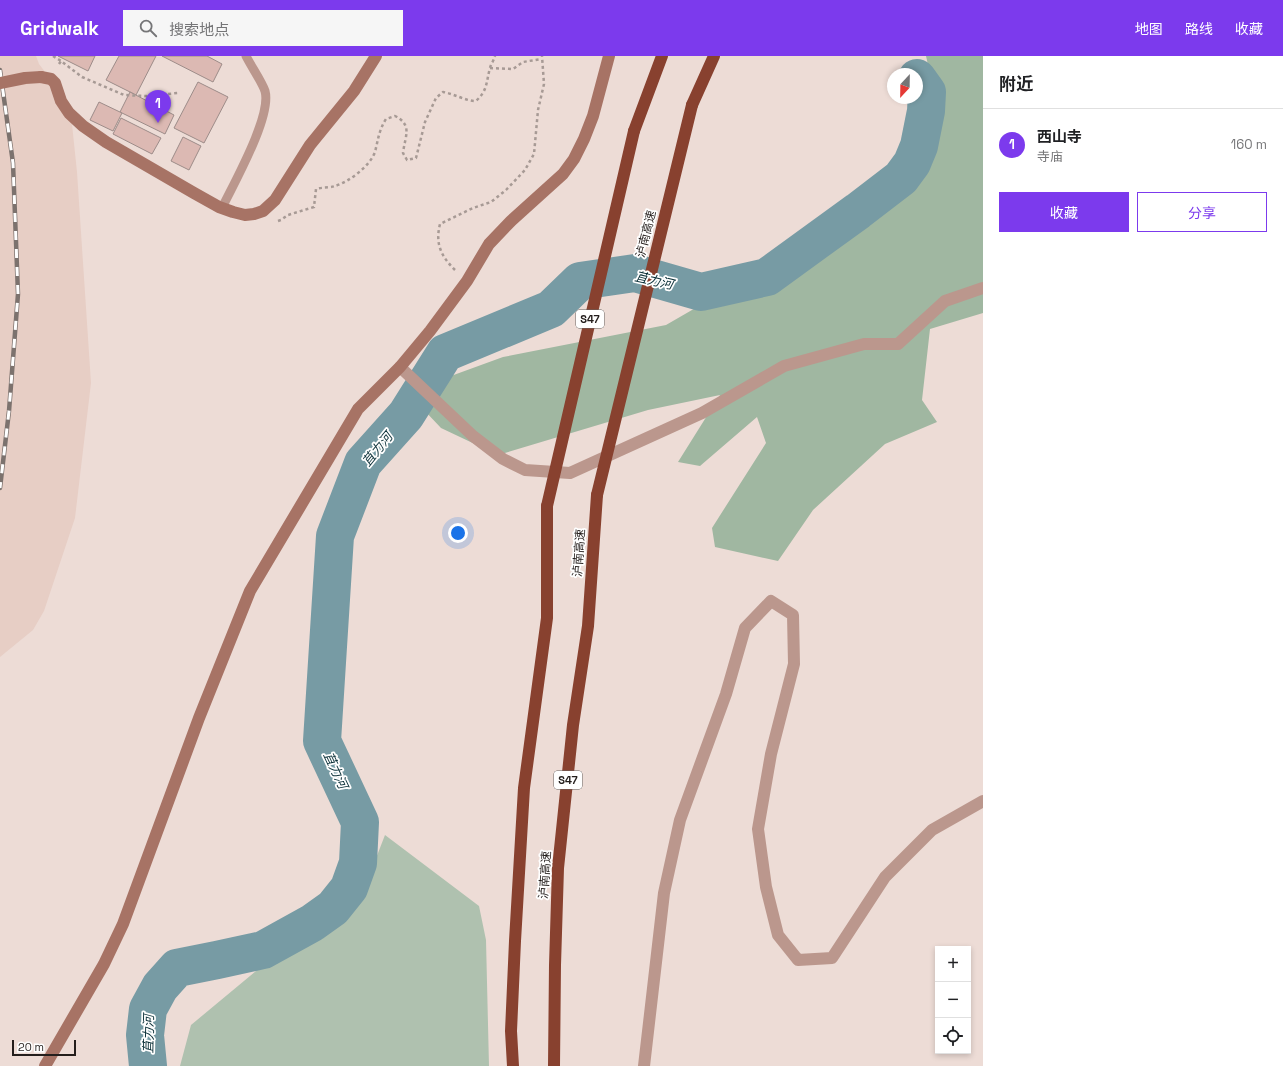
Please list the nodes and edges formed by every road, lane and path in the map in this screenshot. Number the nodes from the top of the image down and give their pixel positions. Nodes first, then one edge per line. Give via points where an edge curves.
1 (53, 56) edge
2 (246, 56) edge
3 (376, 56) edge
4 (495, 56) edge
5 (609, 56) edge
6 (662, 56) edge
7 (714, 56) edge
8 (542, 57) edge
9 (60, 61) junction
10 (490, 68) junction
11 (46, 78) junction
12 (0, 83) edge
13 (178, 93) dead end
14 (222, 208) junction
15 (254, 214) junction
16 (467, 281) junction
17 (983, 288) edge
18 (400, 367) junction
19 (983, 801) edge
20 (45, 1066) edge
21 (512, 1066) edge
22 (554, 1066) edge
23 (644, 1066) edge

1 - 9 path
2 - 14 lane via 265,90 266,100 259,130
3 - 15 street via 354,91 310,145 275,200 262,212
4 - 10 path
5 - 16 street via 593,116 574,159 563,174 489,244
6 - 21 highway, S47, bridge via 634,131 547,506 547,618 524,788 511,1031
7 - 22 highway, 泸南高速 / S47, bridge via 692,105 597,495 588,626 558,868
8 - 10 path via 523,62 513,68
8 - 16 path via 544,84 538,110 534,154 525,170 491,202 440,224 438,242 445,260
9 - 11 path
9 - 13 path via 82,77 124,95
10 - 15 path via 483,95 476,101 468,101 443,92 436,98 425,122 416,158 407,160 403,153 407,127 403,120 395,116 386,119 371,161 349,180 334,187 316,189 314,207 272,222
11 - 12 street, bridge via 25,78
11 - 14 street via 55,83 61,102 83,126 119,150
14 - 15 street via 245,215
16 - 18 street
17 - 18 street via 945,301 898,344 864,344 784,366 702,413 570,473 525,470 503,459 473,436
18 - 20 street via 358,410 250,591 199,718 123,924 104,964
19 - 23 street via 932,830 885,877 832,958 798,960 778,935 766,887 758,830 771,754 794,664 793,614 771,601 745,628 726,694 680,820 664,893

